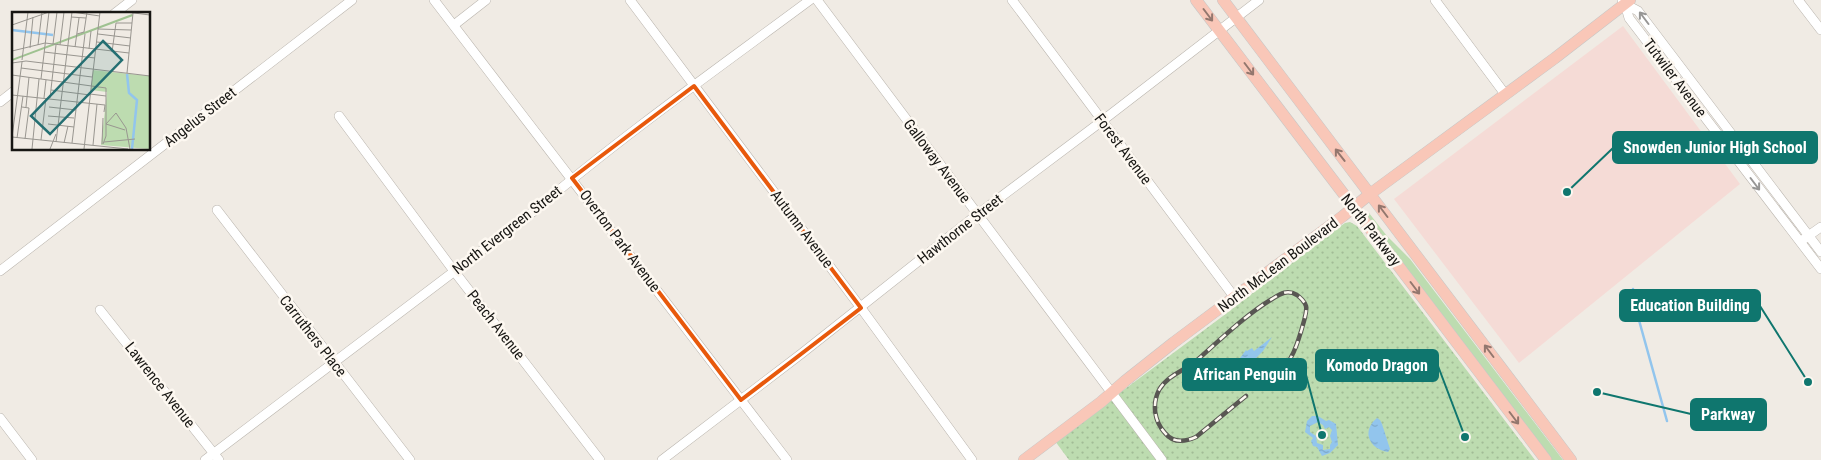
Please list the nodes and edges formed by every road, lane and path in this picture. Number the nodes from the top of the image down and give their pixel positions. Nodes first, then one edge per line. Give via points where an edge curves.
1 (132, 0) edge
2 (352, 0) edge
3 (434, 0) edge
4 (486, 0) edge
5 (630, 0) edge
6 (810, 0) edge
7 (817, 0) edge
8 (1012, 0) edge
9 (1196, 0) edge
10 (1223, 0) edge
11 (1259, 0) edge
12 (1435, 0) edge
13 (1798, 0) edge
14 (1626, 1) edge
15 (117, 12) edge
16 (1235, 16) junction
17 (454, 25) junction
18 (1219, 30) junction
19 (1821, 30) edge
20 (694, 86) junction
21 (12, 93) edge
22 (1505, 94) junction
23 (0, 102) edge
24 (339, 116) dead end
25 (1720, 120) junction
26 (1102, 121) junction
27 (1712, 127) junction
28 (150, 152) edge
29 (572, 178) junction
30 (1370, 194) junction
31 (1354, 208) junction
32 (217, 210) dead end
33 (978, 214) junction
34 (1821, 227) edge
35 (1809, 236) junction
36 (1800, 243) junction
37 (1821, 252) edge
38 (1821, 269) edge
39 (0, 271) edge
40 (454, 271) junction
41 (1234, 298) junction
42 (861, 308) junction
43 (100, 310) dead end
44 (334, 363) junction
45 (1111, 394) junction
46 (741, 400) junction
47 (0, 418) edge
48 (217, 457) edge
49 (32, 460) edge
50 (204, 460) edge
51 (410, 460) edge
52 (600, 460) edge
53 (662, 460) edge
54 (787, 460) edge
55 (972, 460) edge
56 (1024, 460) edge
57 (1162, 460) edge
58 (1546, 460) edge
59 (1571, 460) edge

1 - 15 street
2 - 28 street, Angelus Street
3 - 17 street, Overton Park Avenue
4 - 17 street
5 - 20 street, Autumn Avenue
6 - 20 street, North Evergreen Street
7 - 33 street, Galloway Avenue
8 - 26 street, Forest Avenue
9 -> 18 main road, North Parkway
10 - 16 main road, North Parkway
11 - 16 street, Hawthorne Street
12 - 22 street
13 - 19 street
14 - 22 main road, North McLean Boulevard
25 -> 14 street, Tutwiler Avenue via 1638,11
14 - 27 street, Tutwiler Avenue via 1629,18
16 - 18 street, Hawthorne Street
30 -> 16 main road, North Parkway
17 - 29 street, Overton Park Avenue
18 - 26 street, Hawthorne Street
18 -> 31 main road, North Parkway
20 - 29 street, North Evergreen Street
20 - 42 street, Autumn Avenue
21 - 23 street
22 - 30 main road, North McLean Boulevard
24 - 40 street, Peach Avenue
25 - 27 street
25 - 35 street, Tutwiler Avenue
26 - 33 street, Hawthorne Street
26 - 41 street, Forest Avenue
27 -> 36 street, Tutwiler Avenue
28 - 39 street, Angelus Street
29 - 40 street, North Evergreen Street
29 - 46 street, Overton Park Avenue
30 - 31 main road, North McLean Boulevard
59 -> 30 main road, North Parkway
31 - 41 main road, North McLean Boulevard
31 -> 58 main road, North Parkway
32 - 44 street, Carruthers Place
33 - 42 street, Hawthorne Street
33 - 45 street, Galloway Avenue
34 - 35 street
35 - 36 street
35 - 37 street, Tutwiler Avenue
36 - 38 street, Tutwiler Avenue
40 - 44 street, North Evergreen Street
40 - 52 street, Peach Avenue
41 - 45 main road, North McLean Boulevard
42 - 46 street, Hawthorne Street
42 - 55 street, Autumn Avenue
43 - 48 street, Lawrence Avenue
44 - 48 street, North Evergreen Street
44 - 51 street, Carruthers Place
45 - 56 main road, North McLean Boulevard
45 - 57 street, Galloway Avenue
46 - 53 street, Hawthorne Street
46 - 54 street, Overton Park Avenue
47 - 49 street
48 - 50 street, North Evergreen Street

